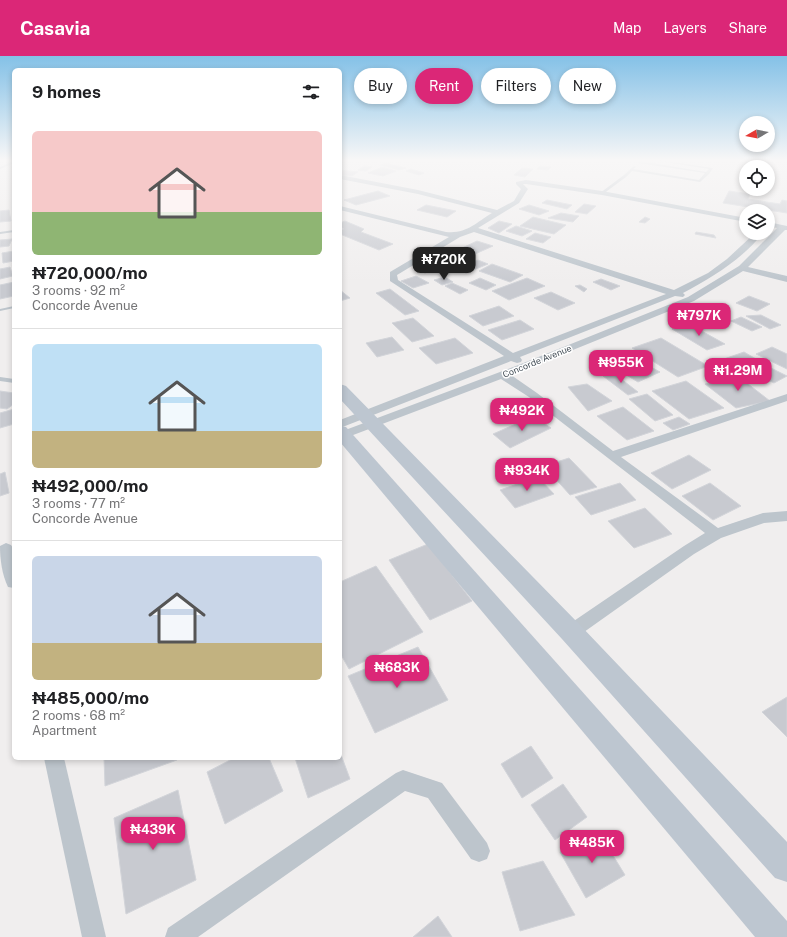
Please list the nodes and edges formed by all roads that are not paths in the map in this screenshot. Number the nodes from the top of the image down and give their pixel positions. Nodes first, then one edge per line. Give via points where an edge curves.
1 (454, 201) edge
2 (518, 201) edge
3 (645, 201) edge
4 (342, 208) edge
5 (498, 212) junction
6 (739, 219) edge
7 (775, 225) edge
8 (785, 227) edge
9 (473, 229) junction
10 (12, 231) edge
11 (0, 233) edge
12 (457, 235) junction
13 (752, 240) edge
14 (742, 268) junction
15 (787, 279) edge
16 (676, 293) junction
17 (691, 299) junction
18 (12, 307) edge
19 (0, 310) edge
20 (512, 356) junction
21 (525, 366) junction
22 (503, 374) junction
23 (0, 379) edge
24 (12, 381) edge
25 (342, 391) edge
26 (787, 397) edge
27 (370, 419) junction
28 (342, 431) edge
29 (342, 432) edge
30 (611, 456) junction
31 (787, 516) edge
32 (716, 534) junction
33 (7, 553) edge
34 (12, 574) edge
35 (571, 632) junction
36 (54, 760) edge
37 (479, 851) dead end
38 (787, 866) edge
39 (94, 937) edge
40 (177, 937) edge
41 (778, 937) edge

1 - 5 street
2 - 5 street
3 - 6 street
4 - 12 street
5 - 9 street
7 - 8 street
8 - 14 street, Concorde Avenue
9 - 12 street
9 - 16 street
10 - 11 lane
12 - 20 street via 402,267 393,274 394,281
13 - 16 street, Concorde Avenue via 711,276
14 - 15 street
14 - 17 street, Concorde Avenue
16 - 17 street
16 - 20 street, Concorde Avenue
17 - 21 street, Concorde Avenue
18 - 19 lane
20 - 21 street
20 - 27 street, Concorde Avenue
21 - 22 street, Concorde Avenue
22 - 27 street, Concorde Avenue
22 - 30 street via 534,395
23 - 24 lane
25 - 27 main road
26 - 30 street
27 - 28 street, Concorde Avenue
27 - 35 main road
29 - 41 main road
30 - 32 street
31 - 32 street via 764,518
32 - 35 street
33 - 34 street
35 - 38 main road
36 - 39 street
37 - 40 street via 435,790 403,780

